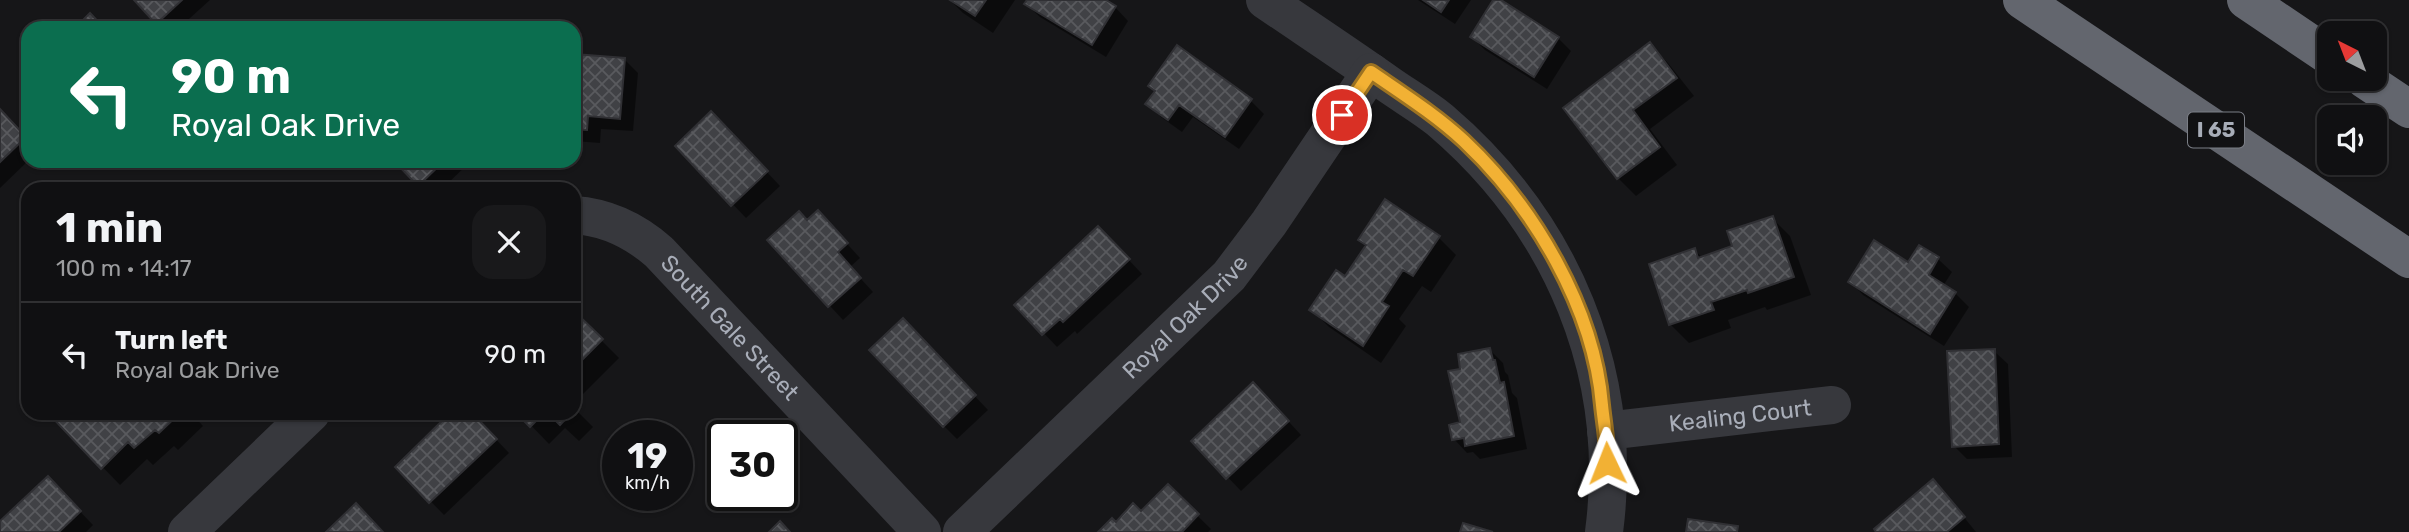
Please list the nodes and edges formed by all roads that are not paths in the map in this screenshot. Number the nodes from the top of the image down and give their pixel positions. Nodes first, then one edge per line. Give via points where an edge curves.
1 (1265, 0) edge
2 (2022, 0) edge
3 (2246, 0) edge
4 (2317, 48) edge
5 (1371, 72) junction
6 (2382, 91) edge
7 (2409, 109) edge
8 (581, 216) edge
9 (2409, 259) edge
10 (1832, 405) dead end
11 (304, 420) edge
12 (1606, 431) junction
13 (187, 532) edge
14 (922, 532) edge
15 (962, 532) edge
16 (1604, 532) edge

1 - 5 street
2 - 9 highway, I 65
3 - 4 highway
5 - 12 street via 1464,141 1533,221 1579,314 1602,395
5 - 15 street, Royal Oak Drive via 1229,276
6 - 7 highway
8 - 14 street, South Gale Street via 627,229 659,252
10 - 12 street, Kealing Court
11 - 13 street
12 - 16 street

